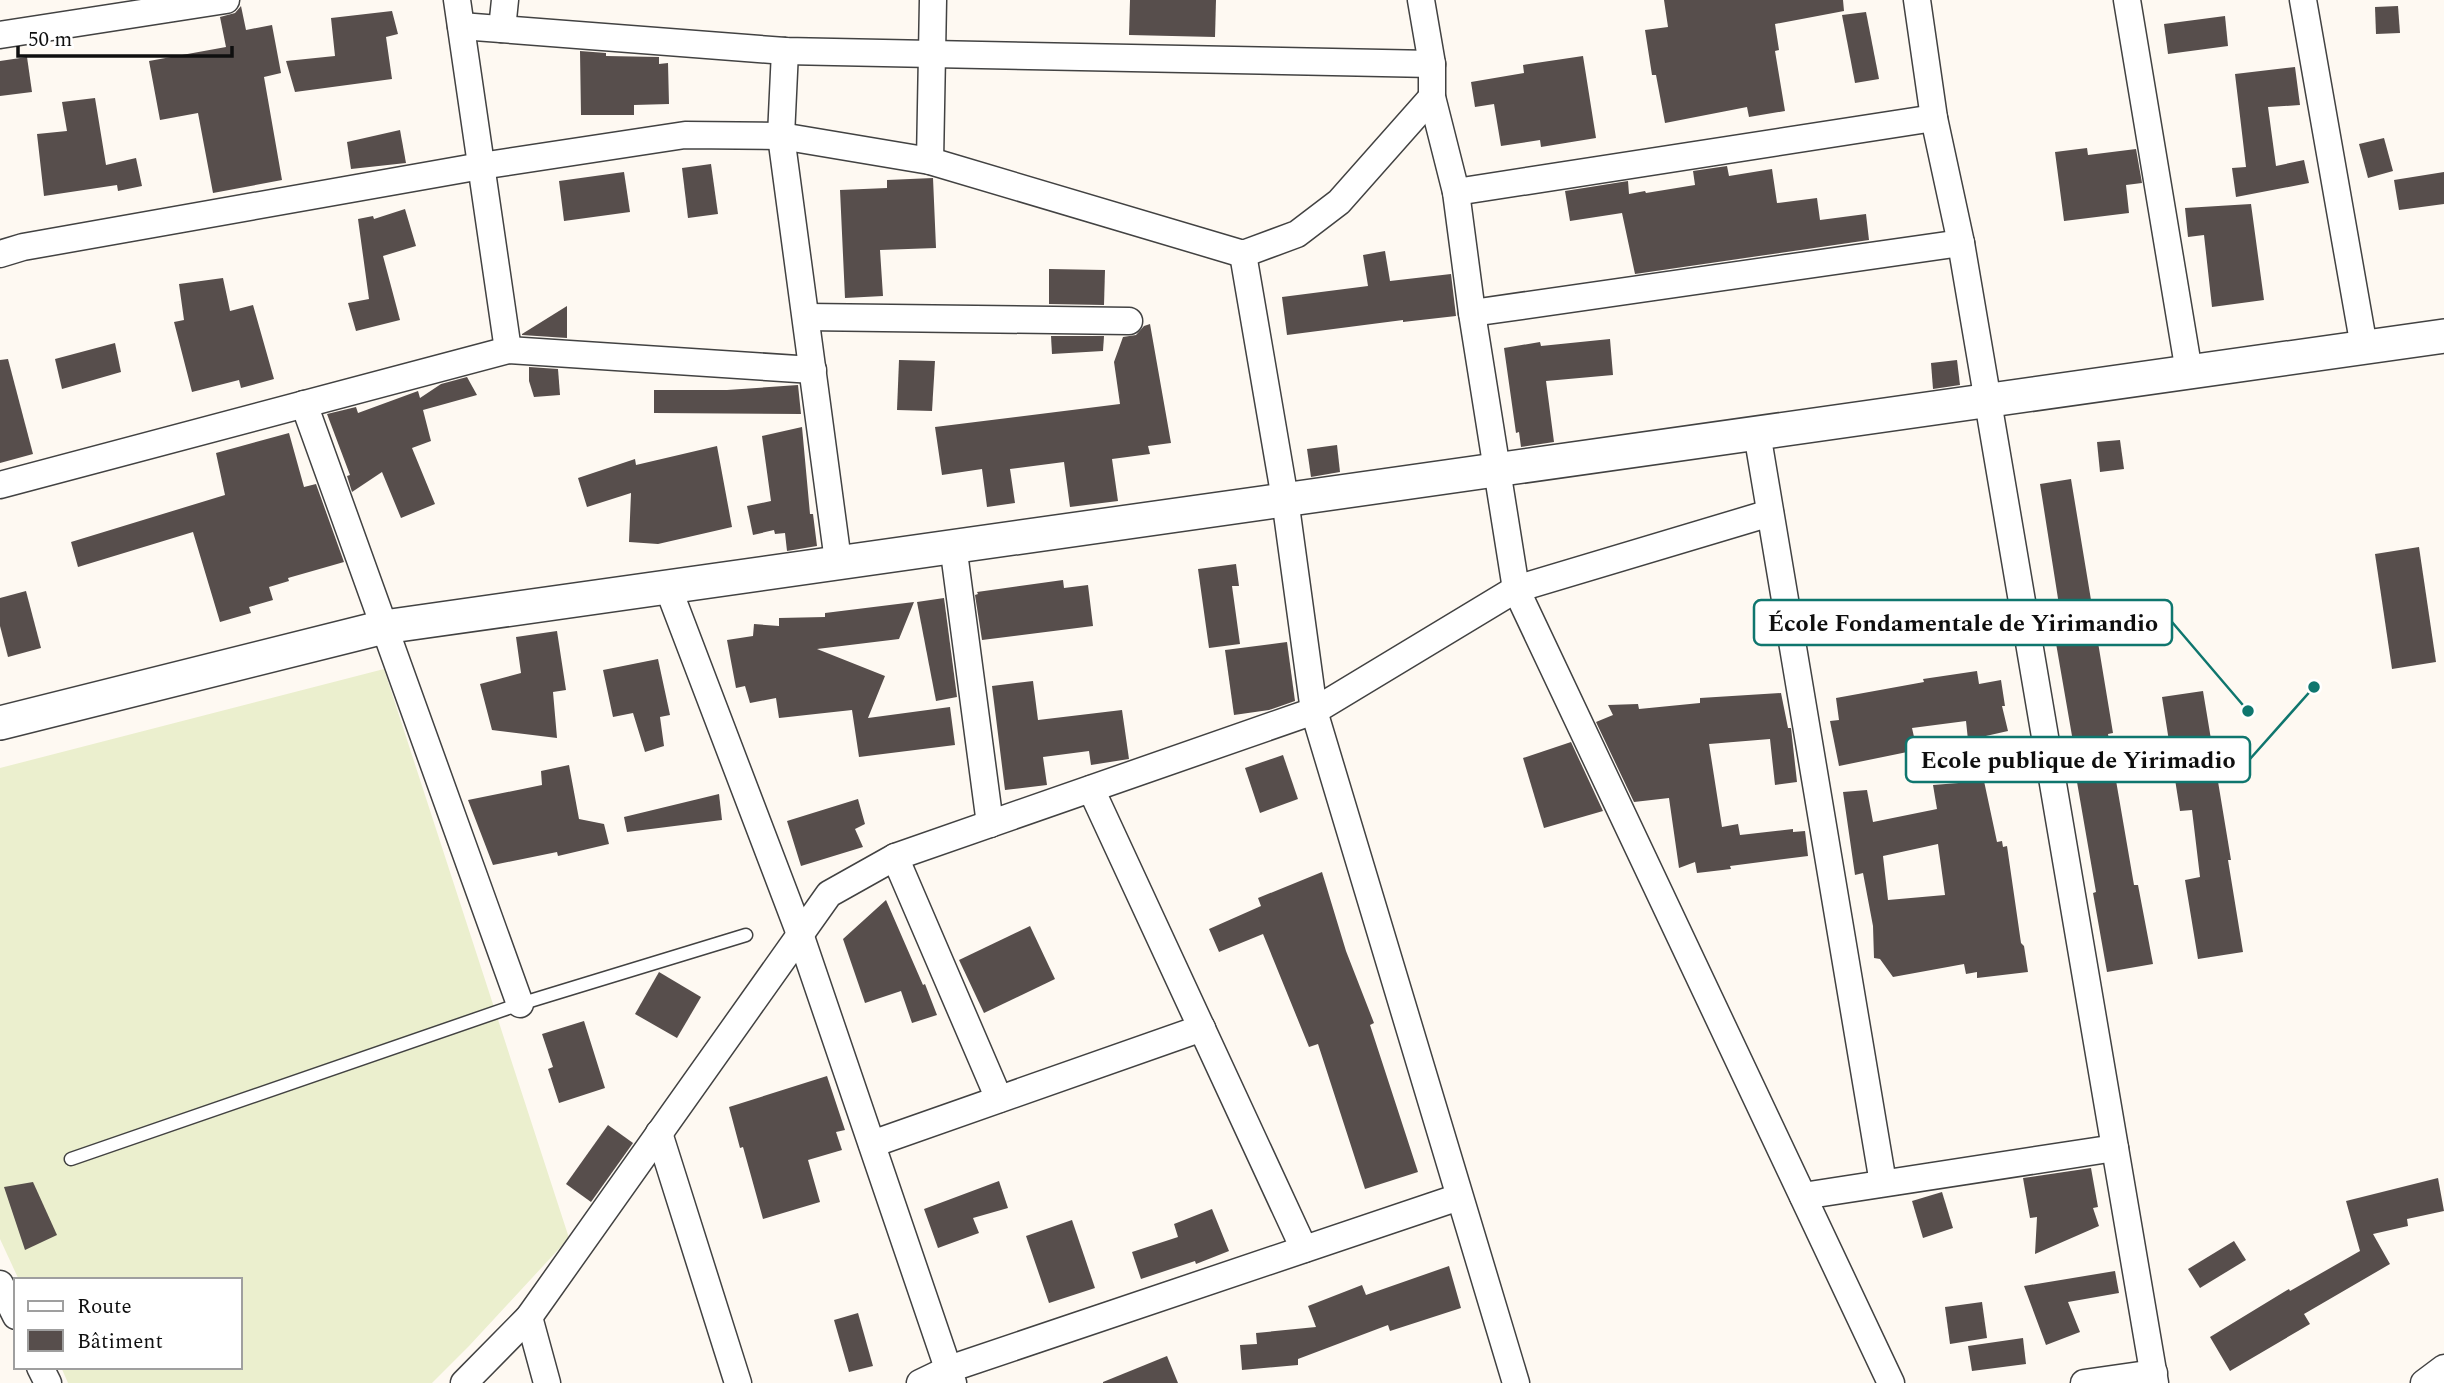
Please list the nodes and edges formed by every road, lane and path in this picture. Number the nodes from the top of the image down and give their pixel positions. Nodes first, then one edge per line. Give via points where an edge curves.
1 (226, 0) edge
2 (505, 0) edge
3 (933, 0) edge
4 (1421, 0) edge
5 (1917, 0) edge
6 (2127, 0) edge
7 (2303, 0) edge
8 (459, 13) edge
9 (502, 29) junction
10 (0, 35) edge
11 (785, 51) junction
12 (932, 56) junction
13 (1432, 64) junction
14 (1432, 97) junction
15 (1934, 118) junction
16 (781, 136) junction
17 (930, 161) junction
18 (481, 166) junction
19 (1456, 192) junction
20 (1961, 243) junction
21 (0, 254) edge
22 (1243, 254) junction
23 (1472, 313) junction
24 (806, 317) junction
25 (1129, 321) dead end
26 (2444, 336) edge
27 (2364, 347) junction
28 (508, 350) junction
29 (813, 370) junction
30 (2189, 372) junction
31 (1988, 400) junction
32 (304, 404) junction
33 (1757, 433) junction
34 (1497, 469) junction
35 (0, 485) edge
36 (1285, 499) junction
37 (1770, 513) junction
38 (953, 545) junction
39 (838, 561) junction
40 (667, 585) junction
41 (1516, 589) junction
42 (384, 627) junction
43 (1314, 711) junction
44 (0, 723) edge
45 (1091, 789) junction
46 (990, 824) junction
47 (895, 857) junction
48 (800, 934) junction
49 (746, 935) dead end
50 (520, 1004) junction
51 (1202, 1028) junction
52 (999, 1099) junction
53 (659, 1133) junction
54 (872, 1144) junction
55 (2115, 1148) junction
56 (71, 1159) dead end
57 (1883, 1183) junction
58 (1803, 1196) junction
59 (1459, 1197) junction
60 (1304, 1249) junction
61 (529, 1317) junction
62 (2444, 1368) edge
63 (951, 1376) edge
64 (2155, 1378) edge
65 (464, 1383) edge
66 (547, 1383) edge
67 (738, 1383) edge
68 (920, 1383) edge
69 (1516, 1383) edge
70 (1892, 1383) edge
71 (2084, 1383) edge
72 (2424, 1383) edge

1 - 10 street
2 - 9 street
3 - 12 street
4 - 13 street
5 - 15 street
6 - 30 street
7 - 27 street
8 - 9 street
8 - 18 street
9 - 11 street
11 - 12 street
11 - 16 street
12 - 13 street
12 - 17 street
13 - 14 street
14 - 19 street
14 - 22 street via 1339,202 1297,234
15 - 19 street
15 - 20 street
16 - 17 street
16 - 18 street via 685,135
16 - 24 street
17 - 22 street
18 - 21 street
18 - 28 street
19 - 23 street
20 - 23 street
20 - 31 street
22 - 36 street
23 - 34 street
24 - 25 street
24 - 29 street
26 - 27 street
27 - 30 street
28 - 29 street
28 - 32 street
29 - 39 street
30 - 31 street
31 - 33 street
31 - 55 street
32 - 35 street
32 - 42 street
33 - 34 street
33 - 37 street
34 - 36 street
34 - 41 street
36 - 38 street
36 - 43 street
37 - 41 street
37 - 57 street
38 - 39 street
38 - 46 street
39 - 40 street
40 - 42 street
40 - 48 street
41 - 43 street
41 - 58 street
42 - 44 street
42 - 50 street
43 - 45 street
43 - 59 street
45 - 46 street
45 - 51 street
46 - 47 street
47 - 48 street via 828,894
47 - 52 street
48 - 53 street
48 - 54 street
49 - 50 lane
50 - 56 lane
51 - 52 street
51 - 60 street
52 - 54 street
53 - 61 street
53 - 67 street
54 - 63 street
55 - 57 street
55 - 64 street
57 - 58 street
58 - 70 street
59 - 60 street
59 - 69 street
60 - 63 street
61 - 65 street
61 - 66 street
62 - 72 street
63 - 68 street
64 - 71 street

